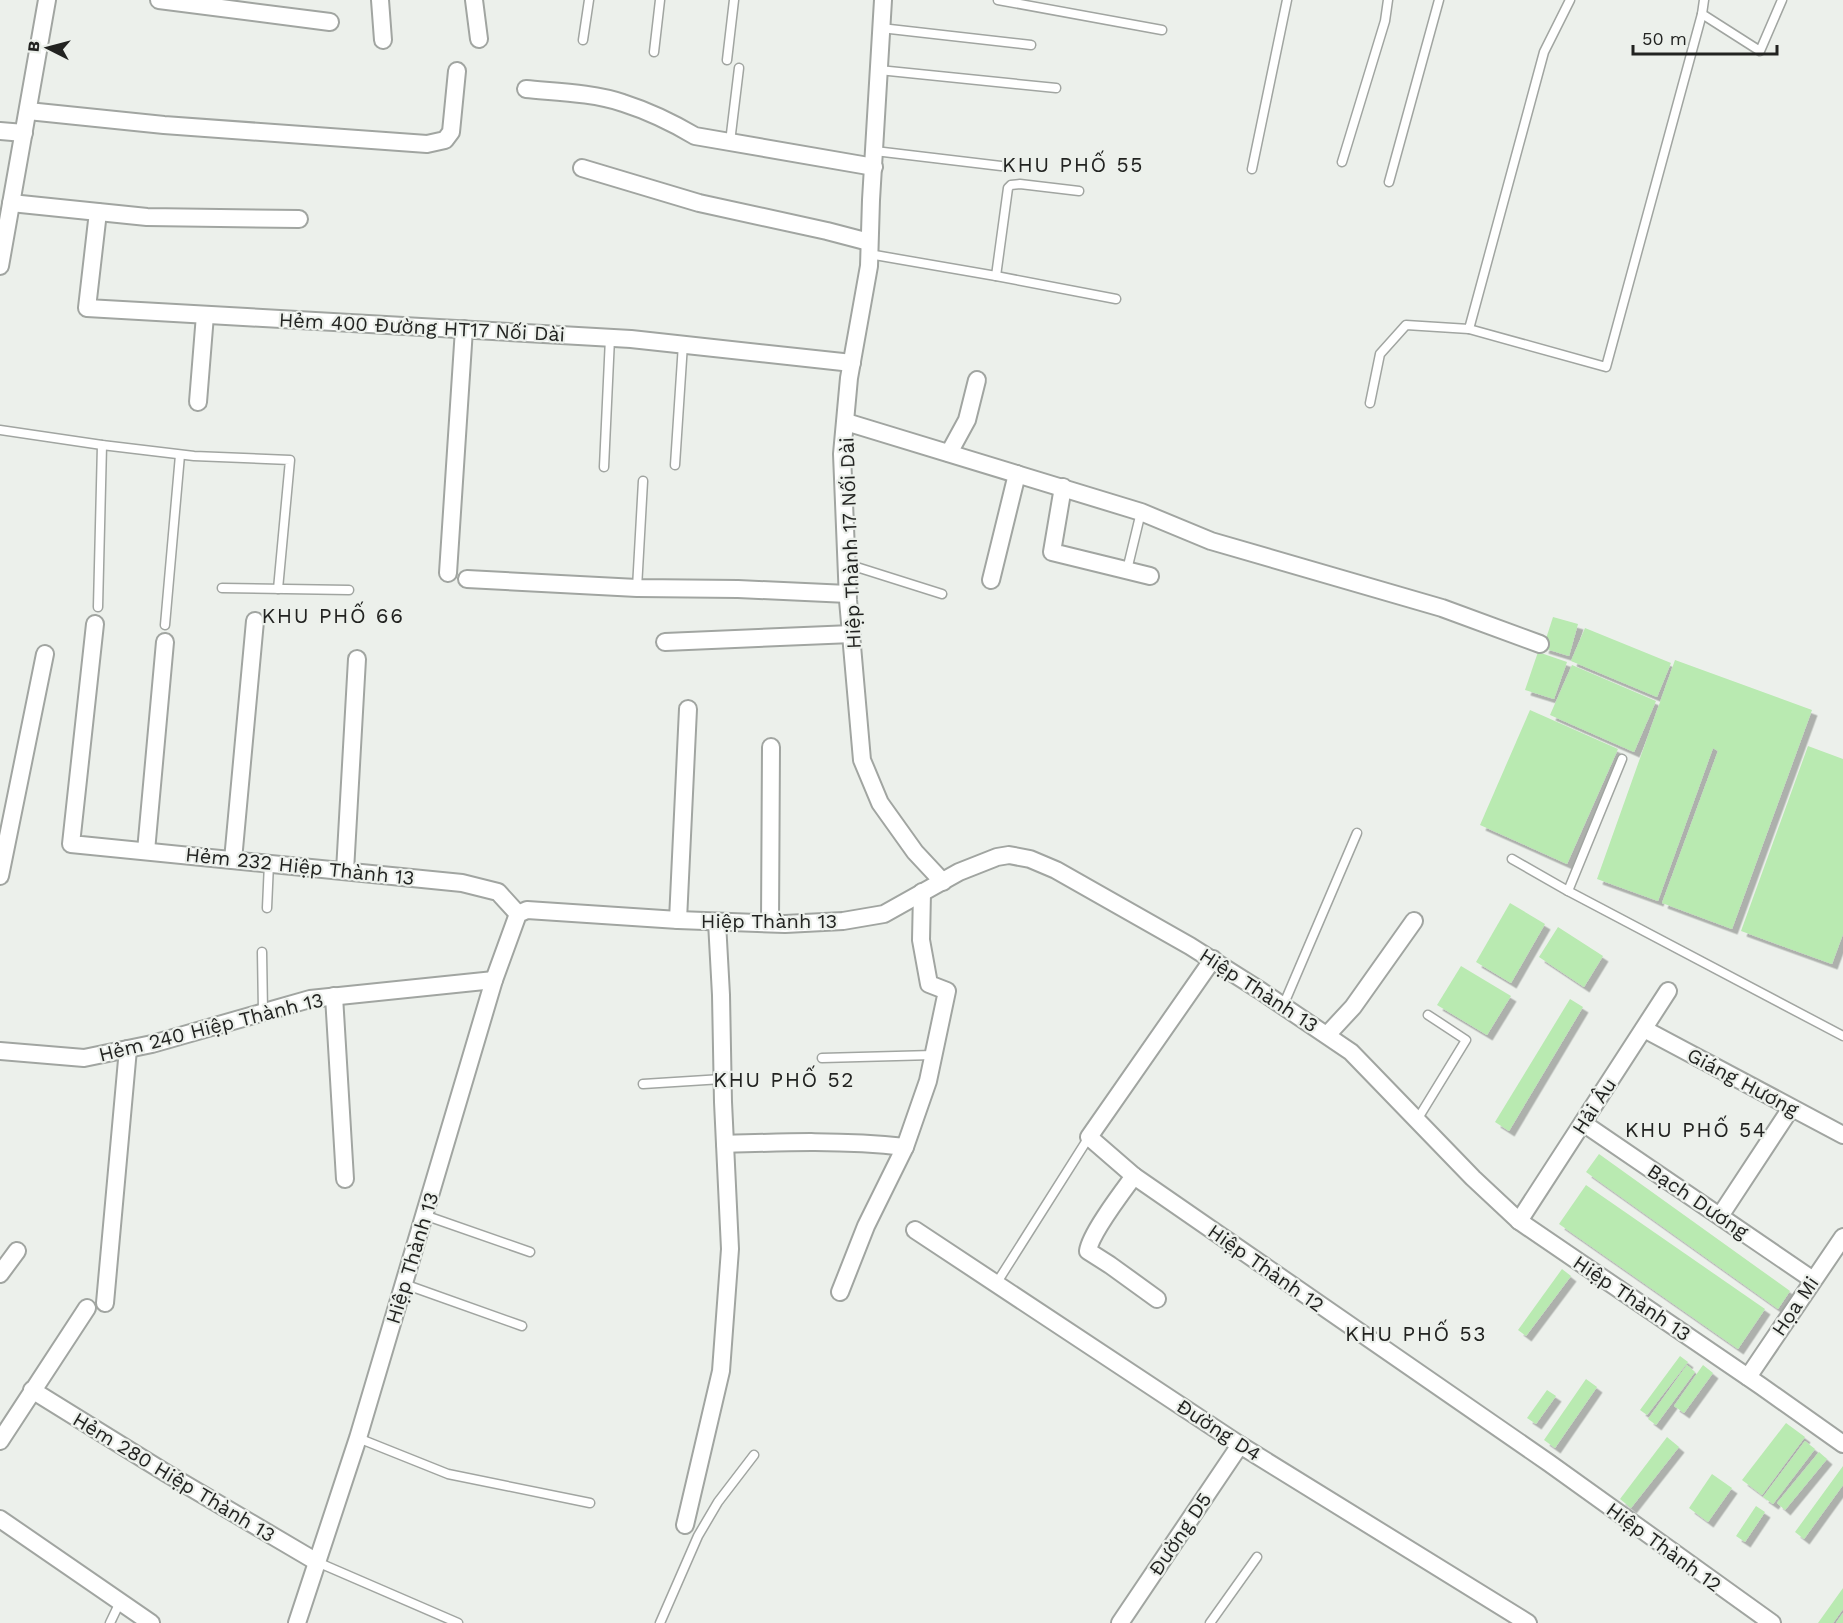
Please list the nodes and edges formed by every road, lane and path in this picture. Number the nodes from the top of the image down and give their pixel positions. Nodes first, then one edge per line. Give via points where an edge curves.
1 (47, 0) edge
2 (159, 0) edge
3 (380, 0) edge
4 (474, 0) edge
5 (589, 0) edge
6 (660, 0) edge
7 (734, 0) edge
8 (883, 0) edge
9 (998, 0) edge
10 (1287, 0) edge
11 (1388, 0) edge
12 (1439, 0) edge
13 (1570, 0) edge
14 (1704, 0) edge
15 (1782, 0) edge
16 (1702, 14) junction
17 (330, 22) dead end
18 (881, 28) junction
19 (1162, 30) dead end
20 (479, 39) dead end
21 (383, 40) dead end
22 (583, 40) dead end
23 (1031, 45) dead end
24 (654, 52) dead end
25 (726, 60) dead end
26 (739, 68) dead end
27 (879, 70) junction
28 (457, 71) dead end
29 (1056, 88) dead end
30 (526, 89) dead end
31 (28, 111) junction
32 (0, 131) edge
33 (24, 134) junction
34 (730, 142) junction
35 (874, 159) junction
36 (1342, 162) dead end
37 (1001, 166) dead end
38 (582, 168) dead end
39 (1252, 169) dead end
40 (1389, 182) dead end
41 (1078, 191) dead end
42 (11, 202) junction
43 (98, 212) junction
44 (299, 219) dead end
45 (868, 248) junction
46 (0, 266) edge
47 (996, 276) junction
48 (1116, 299) dead end
49 (205, 315) junction
50 (464, 329) junction
51 (1469, 329) junction
52 (610, 338) junction
53 (682, 344) junction
54 (852, 363) junction
55 (977, 380) dead end
56 (198, 402) dead end
57 (1370, 403) dead end
58 (846, 422) junction
59 (0, 430) edge
60 (102, 445) junction
61 (949, 453) junction
62 (180, 455) junction
63 (675, 465) dead end
64 (604, 467) dead end
65 (1017, 474) junction
66 (643, 481) dead end
67 (1063, 487) junction
68 (1141, 512) junction
69 (847, 564) junction
70 (1127, 570) junction
71 (448, 573) dead end
72 (1150, 576) dead end
73 (467, 579) dead end
74 (991, 580) dead end
75 (222, 588) dead end
76 (637, 588) junction
77 (278, 589) junction
78 (349, 590) dead end
79 (849, 594) junction
80 (942, 594) dead end
81 (96, 616) joint
82 (255, 621) dead end
83 (165, 633) joint
84 (852, 634) junction
85 (665, 642) dead end
86 (1540, 644) dead end
87 (45, 654) dead end
88 (357, 659) dead end
89 (688, 709) dead end
90 (771, 747) dead end
91 (1622, 759) dead end
92 (1357, 833) dead end
93 (146, 851) junction
94 (233, 860) junction
95 (1512, 860) dead end
96 (269, 863) junction
97 (345, 871) junction
98 (0, 876) edge
99 (943, 882) junction
100 (1568, 891) junction
101 (922, 892) junction
102 (267, 908) dead end
103 (518, 914) junction
104 (678, 920) junction
105 (1414, 921) dead end
106 (717, 922) junction
107 (770, 923) junction
108 (262, 952) dead end
109 (1213, 959) junction
110 (494, 980) junction
111 (1668, 991) dead end
112 (334, 996) junction
113 (1283, 1005) junction
114 (263, 1012) junction
115 (1428, 1015) dead end
116 (1644, 1029) junction
117 (1327, 1035) junction
118 (1843, 1036) edge
119 (128, 1049) junction
120 (0, 1052) edge
121 (933, 1055) junction
122 (822, 1058) dead end
123 (723, 1079) junction
124 (643, 1084) dead end
125 (1791, 1108) junction
126 (1417, 1120) junction
127 (1583, 1123) junction
128 (1843, 1135) edge
129 (1089, 1137) junction
130 (725, 1144) junction
131 (905, 1148) junction
132 (1134, 1176) junction
133 (345, 1179) dead end
134 (424, 1215) junction
135 (1720, 1216) junction
136 (1519, 1221) junction
137 (915, 1230) dead end
138 (1843, 1237) edge
139 (17, 1251) dead end
140 (530, 1252) dead end
141 (0, 1274) edge
142 (1813, 1280) junction
143 (404, 1284) junction
144 (996, 1284) junction
145 (840, 1292) dead end
146 (1157, 1299) dead end
147 (105, 1303) dead end
148 (87, 1308) dead end
149 (522, 1326) dead end
150 (1748, 1377) junction
151 (32, 1390) junction
152 (358, 1438) junction
153 (0, 1441) edge
154 (1843, 1444) edge
155 (1240, 1445) junction
156 (754, 1455) dead end
157 (590, 1503) dead end
158 (0, 1519) edge
159 (685, 1525) dead end
160 (1257, 1557) dead end
161 (317, 1562) junction
162 (120, 1602) junction
163 (662, 1622) edge
164 (110, 1623) edge
165 (151, 1623) edge
166 (297, 1623) edge
167 (458, 1623) edge
168 (1120, 1623) edge
169 (1210, 1623) edge
170 (1528, 1623) edge
171 (1772, 1623) edge

1 - 31 street
2 - 17 street
3 - 21 street
4 - 20 street
5 - 22 lane
6 - 24 lane
7 - 25 lane
8 - 18 street, Hiệp Thành 17 Nối Dài
9 - 19 lane
10 - 39 lane
11 - 36 lane
12 - 40 lane
13 - 51 lane via 1544,52
14 - 16 lane
15 - 16 lane via 1760,51
16 - 51 lane via 1606,367
18 - 23 lane
18 - 27 street, Hiệp Thành 17 Nối Dài
26 - 34 lane
27 - 29 lane
27 - 35 street, Hiệp Thành 17 Nối Dài
28 - 31 street via 451,132 444,140 427,144
30 - 34 street via 622,102 695,136
31 - 33 street
32 - 33 street
33 - 42 street
34 - 35 street
35 - 37 lane
35 - 45 street, Hiệp Thành 17 Nối Dài
38 - 45 street via 699,202 827,231
41 - 47 lane via 1020,184 1008,188
42 - 43 street
42 - 46 street
43 - 44 street via 147,218
43 - 49 street, Hẻm 400 Đường HT17 Nối Dài via 87,308
45 - 47 lane
45 - 54 street, Hiệp Thành 17 Nối Dài via 869,266
47 - 48 lane
49 - 50 street, Hẻm 400 Đường HT17 Nối Dài
49 - 56 street
50 - 52 street, Hẻm 400 Đường HT17 Nối Dài
50 - 71 street
51 - 57 lane via 1406,325 1380,354
52 - 53 street, Hẻm 400 Đường HT17 Nối Dài
52 - 64 lane
53 - 54 street, Hẻm 400 Đường HT17 Nối Dài
53 - 63 lane
54 - 58 street, Hiệp Thành 17 Nối Dài
55 - 61 street via 967,420
58 - 61 street
58 - 69 street, Hiệp Thành 17 Nối Dài via 842,454
59 - 60 lane
60 - 62 lane
60 - 81 lane
61 - 65 street
62 - 77 lane via 291,460
62 - 83 lane
65 - 67 street
65 - 74 street
66 - 76 lane
67 - 68 street
67 - 70 street via 1052,552
68 - 70 lane
68 - 86 street via 1211,541 1442,608
69 - 79 street, Hiệp Thành 17 Nối Dài
69 - 80 lane
70 - 72 street
73 - 76 street
75 - 77 lane
76 - 79 street
77 - 78 lane
79 - 84 street, Hiệp Thành 17 Nối Dài
81 - 93 street, Hẻm 232 Hiệp Thành 13 via 71,844
82 - 94 street
83 - 93 street
84 - 85 street
84 - 99 street, Hiệp Thành 17 Nối Dài via 862,760 880,803 915,852
87 - 98 street
88 - 97 street
89 - 104 street
90 - 107 street
91 - 100 lane
92 - 113 lane
93 - 94 street, Hẻm 232 Hiệp Thành 13
94 - 96 street, Hẻm 232 Hiệp Thành 13
95 - 100 lane
96 - 97 street, Hẻm 232 Hiệp Thành 13
96 - 102 lane
97 - 103 street, Hẻm 232 Hiệp Thành 13 via 480,887 498,892
99 - 101 street, Hiệp Thành 13
99 - 109 street, Hiệp Thành 13 via 997,857 1030,859
100 - 118 lane
101 - 107 street, Hiệp Thành 13 via 884,914 843,921
101 - 121 street via 921,940 929,984 947,991
103 - 104 street, Hiệp Thành 13 via 527,910
103 - 110 street, Hiệp Thành 13
104 - 106 street, Hiệp Thành 13
105 - 117 street via 1353,1007
106 - 107 street, Hiệp Thành 13
106 - 123 street
108 - 114 lane
109 - 113 street, Hiệp Thành 13
109 - 129 street
110 - 112 street, Hẻm 240 Hiệp Thành 13
110 - 134 street, Hiệp Thành 13
111 - 116 street, Hải Âu
112 - 114 street, Hẻm 240 Hiệp Thành 13
112 - 133 street
113 - 117 street, Hiệp Thành 13
114 - 119 street, Hẻm 240 Hiệp Thành 13
115 - 126 lane via 1466,1040
116 - 125 street, Giáng Hương
116 - 127 street, Hải Âu
117 - 126 street, Hiệp Thành 13 via 1351,1052
119 - 120 street, Hẻm 240 Hiệp Thành 13 via 84,1058
119 - 147 street
121 - 122 lane
121 - 131 street
123 - 124 lane
123 - 130 street
125 - 128 street, Giáng Hương
125 - 135 street
126 - 136 street, Hiệp Thành 13
127 - 135 street, Bạch Dương
127 - 136 street, Hải Âu
129 - 132 street, Hiệp Thành 12
129 - 144 lane
130 - 131 street via 780,1142
130 - 159 street via 730,1249 721,1371
131 - 145 street via 866,1226
132 - 146 street via 1107,1214 1088,1251
132 - 171 street, Hiệp Thành 12 via 1549,1463
134 - 140 lane
134 - 143 street, Hiệp Thành 13
135 - 142 street, Bạch Dương
136 - 150 street, Hiệp Thành 13
137 - 144 street, Đường D4
138 - 142 street, Họa Mi
139 - 141 street
142 - 150 street, Họa Mi
143 - 149 lane
143 - 152 street, Hiệp Thành 13
144 - 155 street, Đường D4
148 - 151 street
150 - 154 street, Hiệp Thành 13
151 - 153 street
151 - 161 street, Hẻm 280 Hiệp Thành 13
152 - 157 lane via 448,1474
152 - 161 street, Hiệp Thành 13
155 - 168 street, Đường D5
155 - 170 street, Đường D4
156 - 163 lane via 698,1536
158 - 162 street
160 - 169 lane
161 - 166 street, Hiệp Thành 13
161 - 167 lane
162 - 164 lane
162 - 165 street

